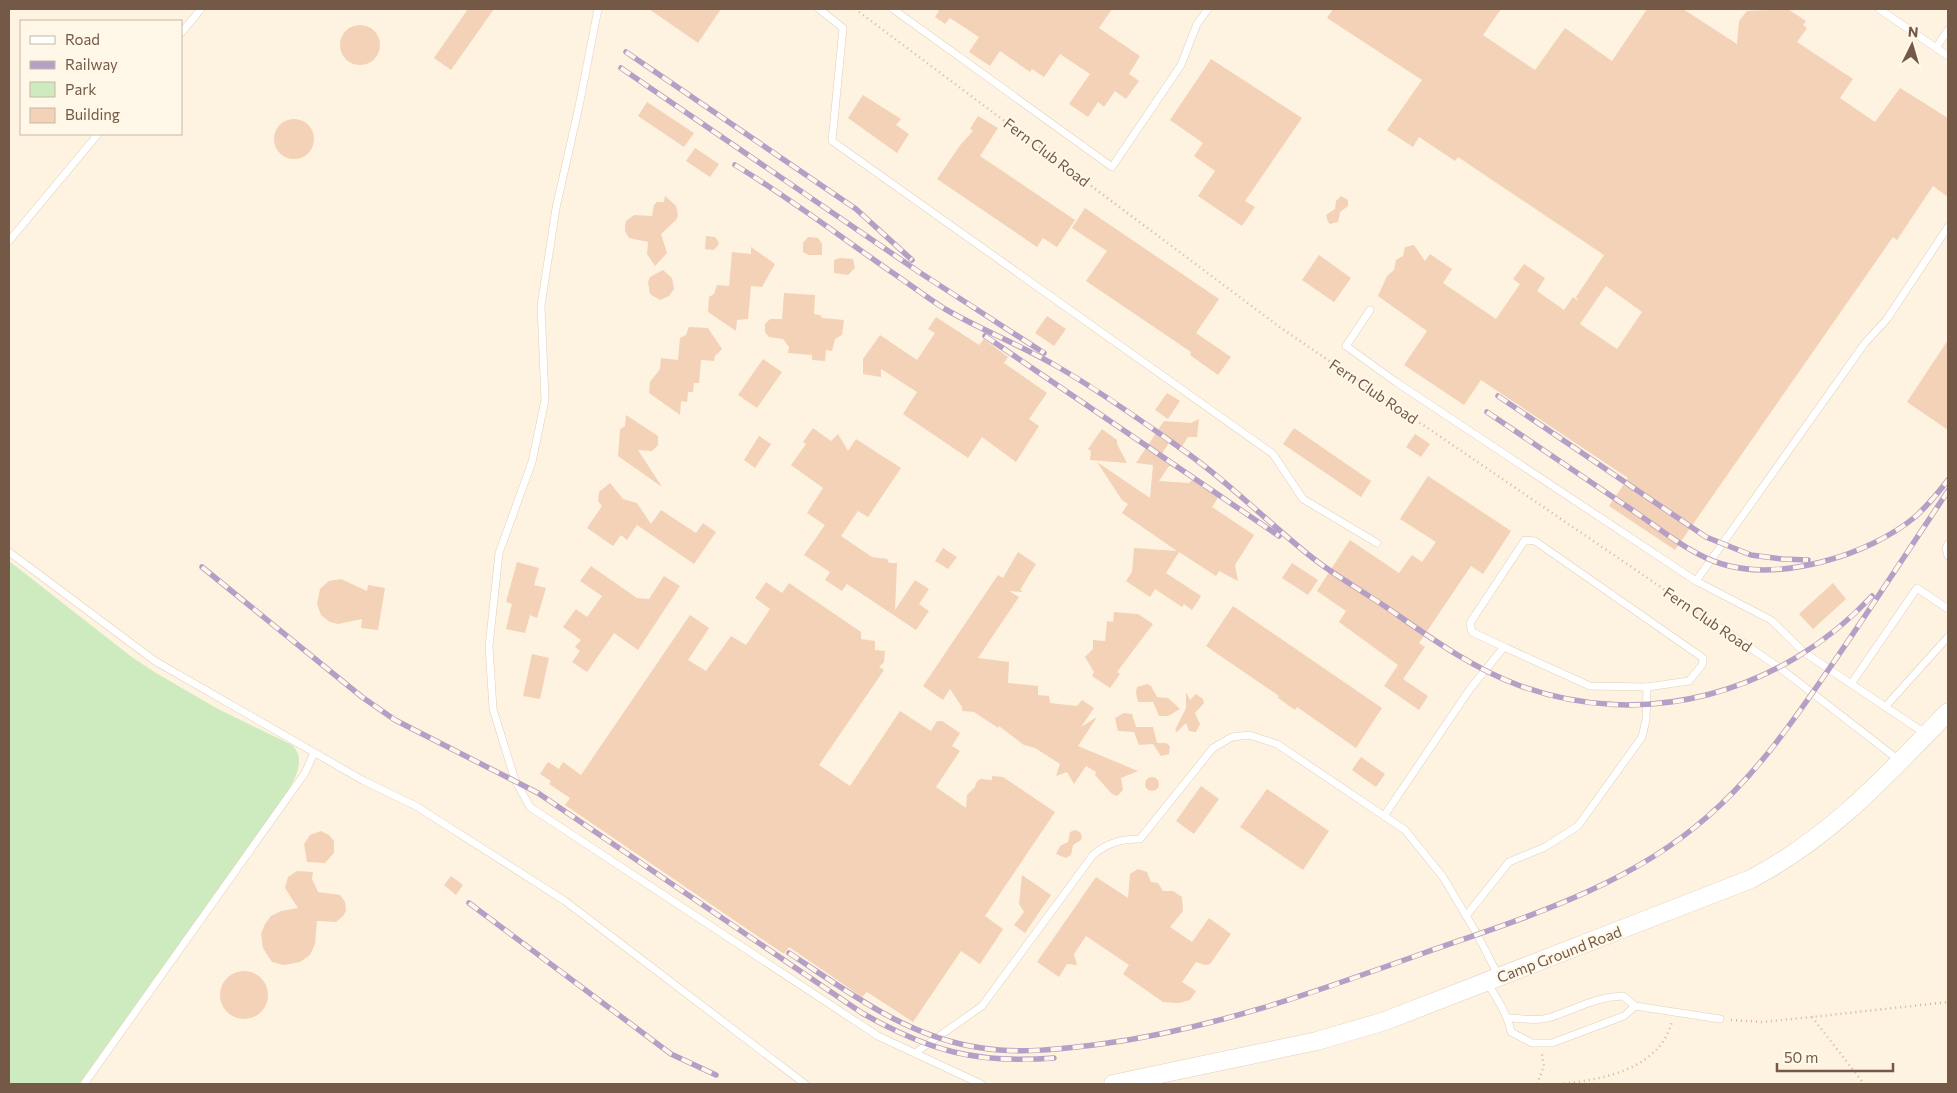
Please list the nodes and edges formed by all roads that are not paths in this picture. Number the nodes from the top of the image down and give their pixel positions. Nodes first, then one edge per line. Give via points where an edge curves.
1 (201, 9) edge
2 (598, 9) edge
3 (819, 9) edge
4 (893, 9) edge
5 (1208, 9) edge
6 (1878, 9) edge
7 (1948, 30) edge
8 (182, 32) edge
9 (1936, 48) junction
10 (1948, 56) edge
11 (97, 135) edge
12 (1948, 227) edge
13 (9, 241) edge
14 (1370, 310) dead end
15 (1377, 543) dead end
16 (1948, 544) edge
17 (9, 552) edge
18 (1948, 556) edge
19 (1696, 581) junction
20 (1948, 609) edge
21 (1721, 628) road end
22 (1948, 637) edge
23 (1504, 647) junction
24 (1852, 684) junction
25 (1647, 688) junction
26 (1885, 707) junction
27 (1948, 712) edge
28 (1926, 734) junction
29 (314, 753) junction
30 (1900, 762) junction
31 (1384, 816) junction
32 (1466, 916) junction
33 (1493, 979) junction
34 (1634, 1006) junction
35 (1509, 1018) junction
36 (1720, 1019) road end
37 (915, 1053) junction
38 (84, 1084) edge
39 (805, 1084) edge
40 (981, 1084) edge
41 (1113, 1084) edge

1 - 8 lane
2 - 37 lane via 556,208 541,306 545,400 532,462 499,553 489,646 493,709 515,780 530,807 878,1036
3 - 15 lane via 843,28 832,141 1273,454 1303,499
4 - 5 lane via 1112,167 1181,66 1197,24
6 - 9 lane
7 - 9 lane
9 - 10 lane
11 - 13 lane
12 - 19 lane via 1887,319 1865,343
14 - 19 lane via 1346,346 1404,388
16 - 18 lane
17 - 29 lane via 154,661
19 - 24 lane via 1771,620 1805,653
20 - 24 lane via 1917,588
21 - 30 lane, Fern Club Road via 1780,668
22 - 26 lane
23 - 25 lane via 1590,686
23 - 25 lane via 1472,632 1470,622 1525,540 1535,541 1703,658 1702,666 1689,682
23 - 31 lane via 1470,689
24 - 26 lane
25 - 32 lane via 1642,737 1578,826 1545,847 1509,862
26 - 28 lane
27 - 28 street, Camp Ground Road
28 - 30 street, Camp Ground Road
29 - 38 lane via 306,773
29 - 39 lane via 416,806 565,901
30 - 33 street, Camp Ground Road via 1818,838 1776,866 1751,879
31 - 32 lane via 1405,830 1442,877
31 - 37 lane via 1277,744 1249,735 1232,737 1213,748 1140,839 1104,845 1093,855 982,1006
32 - 33 lane
33 - 35 lane via 1503,1012
33 - 41 street, Camp Ground Road via 1385,1021 1324,1040
34 - 35 lane via 1623,996 1603,997 1547,1018 1532,1021
34 - 35 lane via 1624,1016 1552,1043 1532,1043 1511,1032
34 - 36 lane
37 - 40 lane

